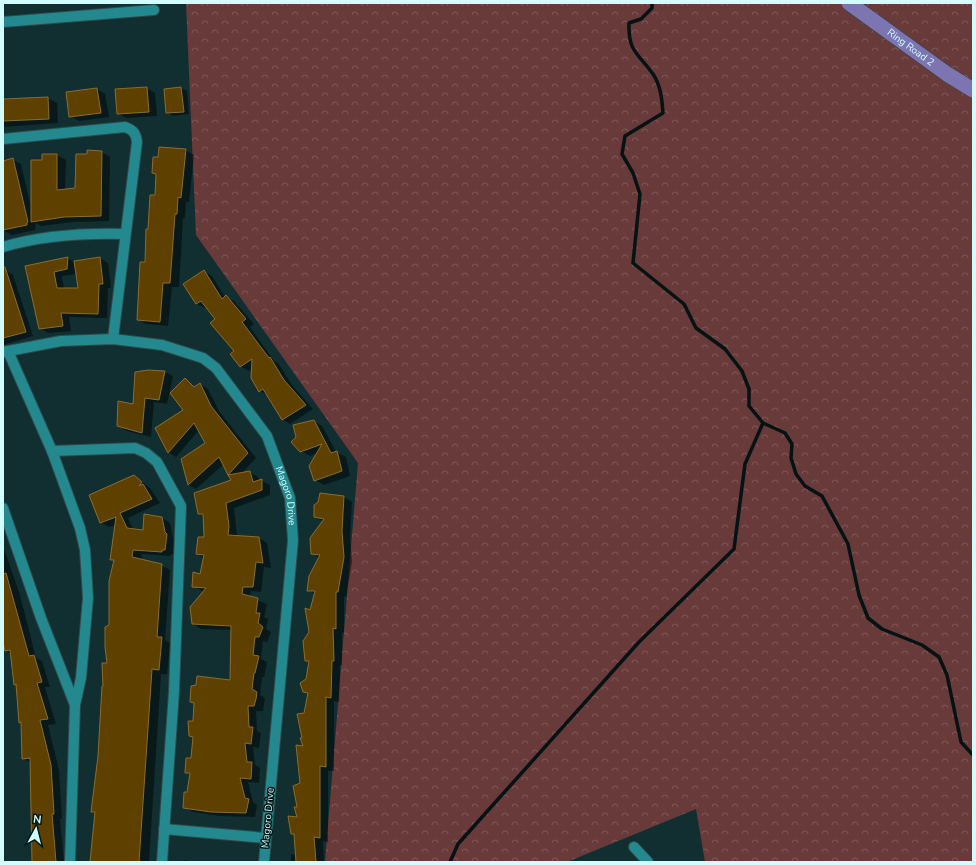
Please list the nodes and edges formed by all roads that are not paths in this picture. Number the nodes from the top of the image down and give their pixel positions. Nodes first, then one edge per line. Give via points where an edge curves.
1 (849, 3) edge
2 (154, 10) dead end
3 (3, 22) edge
4 (973, 90) edge
5 (3, 139) edge
6 (125, 234) junction
7 (3, 247) edge
8 (113, 339) junction
9 (6, 352) edge
10 (52, 451) junction
11 (3, 508) edge
12 (76, 705) junction
13 (164, 829) junction
14 (266, 838) junction
15 (634, 847) dead end
16 (70, 862) edge
17 (162, 862) edge
18 (264, 862) edge
19 (648, 862) edge

1 - 4 main road, Ring Road 2
2 - 3 street
5 - 6 street via 125,127 132,129 137,142
6 - 7 street via 72,234 38,238
6 - 8 street
8 - 9 street, Magoro Drive via 61,341
8 - 14 street, Magoro Drive via 162,345 203,358 216,368 267,436 290,498 294,540
9 - 10 street
10 - 12 street via 80,528 87,570 88,598
10 - 13 street via 135,448 156,462 181,506 174,692
11 - 12 street via 41,618
12 - 16 street
13 - 14 street
13 - 17 street
14 - 18 street, Magoro Drive
15 - 19 street

